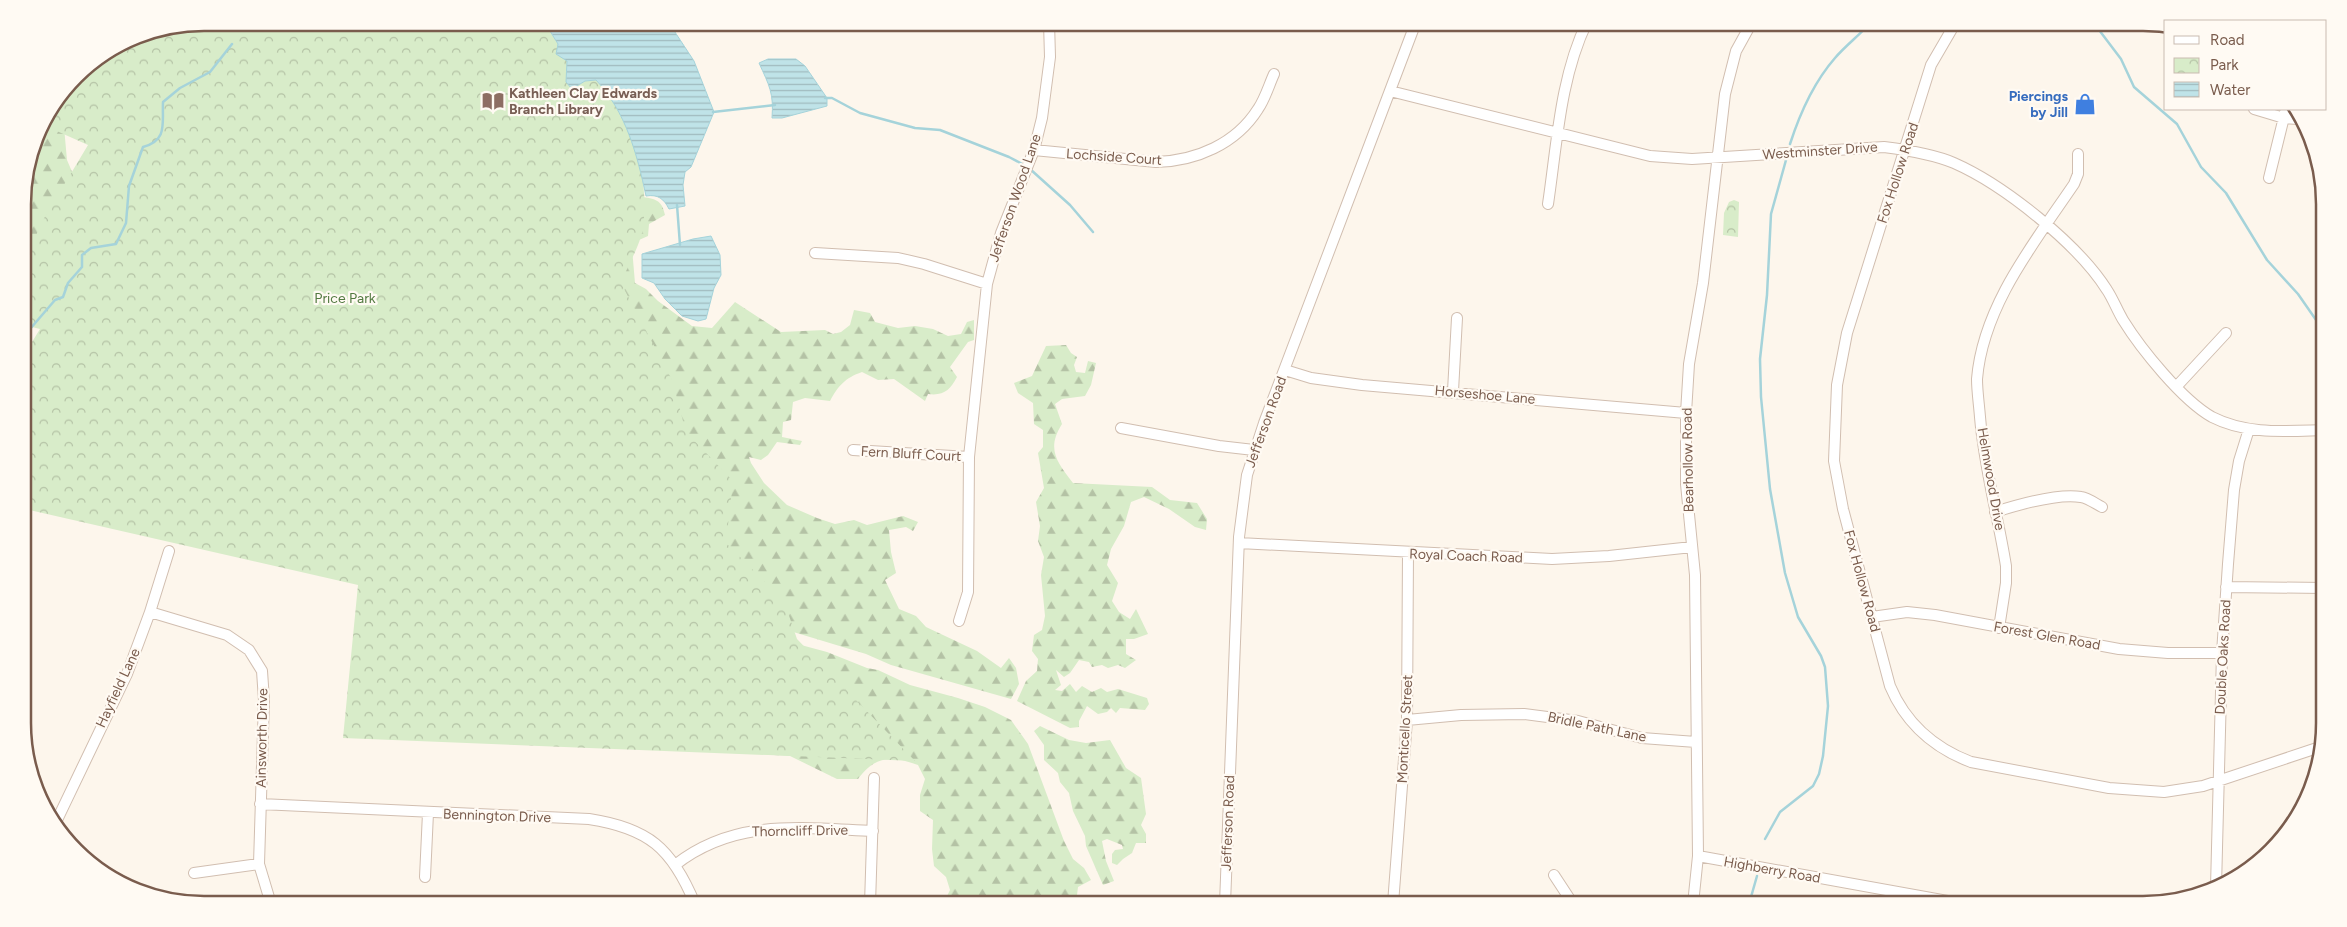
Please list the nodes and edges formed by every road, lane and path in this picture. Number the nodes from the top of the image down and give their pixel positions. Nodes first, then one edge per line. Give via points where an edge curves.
1 (1413, 31) edge
2 (1583, 31) edge
3 (1747, 31) edge
4 (1951, 31) edge
5 (1049, 32) edge
6 (1274, 74) dead end
7 (1390, 92) junction
8 (2262, 110) edge
9 (2285, 113) edge
10 (1558, 135) junction
11 (1905, 149) junction
12 (1034, 150) junction
13 (2078, 154) dead end
14 (1718, 158) junction
15 (2269, 178) dead end
16 (1548, 204) dead end
17 (2046, 226) junction
18 (815, 253) dead end
19 (987, 284) junction
20 (1457, 318) dead end
21 (2226, 333) dead end
22 (1285, 370) junction
23 (2176, 387) junction
24 (1453, 391) junction
25 (1686, 413) junction
26 (1121, 428) dead end
27 (2249, 429) junction
28 (2316, 430) edge
29 (853, 450) dead end
30 (1254, 450) junction
31 (969, 457) junction
32 (2102, 508) dead end
33 (1995, 512) junction
34 (1239, 543) junction
35 (1692, 547) junction
36 (169, 551) dead end
37 (1408, 553) junction
38 (2226, 588) junction
39 (2316, 589) edge
40 (150, 612) junction
41 (1872, 617) junction
42 (960, 621) dead end
43 (1999, 628) junction
44 (2222, 653) junction
45 (1408, 720) junction
46 (1696, 742) junction
47 (2313, 749) edge
48 (874, 778) dead end
49 (2218, 780) junction
50 (260, 804) junction
51 (428, 813) junction
52 (58, 816) edge
53 (873, 831) junction
54 (1698, 856) junction
55 (259, 864) junction
56 (675, 865) junction
57 (194, 873) dead end
58 (1554, 875) dead end
59 (425, 877) dead end
60 (2216, 879) edge
61 (1895, 892) junction
62 (1225, 895) edge
63 (1394, 895) edge
64 (1567, 895) edge
65 (1694, 895) edge
66 (1894, 895) edge
67 (1913, 895) edge
68 (269, 896) edge
69 (691, 896) edge
70 (870, 896) edge

1 - 7 street, Jefferson Road
2 - 10 street via 1568,75
3 - 14 street, Bearhollow Road via 1736,51 1730,72
4 - 11 street, Fox Hollow Road via 1931,65
5 - 12 street, Jefferson Wood Lane via 1048,78
6 - 12 street, Lochside Court via 1258,109 1242,129 1204,154 1156,162
7 - 10 street, Westminster Drive
7 - 22 street, Jefferson Road
8 - 9 street
9 - 15 street
10 - 14 street, Westminster Drive via 1650,156
10 - 16 street
11 - 14 street, Westminster Drive via 1857,148
11 - 17 street, Westminster Drive via 1952,162 1973,172
11 - 41 street, Fox Hollow Road via 1847,333 1837,385 1834,461 1843,509
12 - 19 street, Jefferson Wood Lane via 1001,233
13 - 17 street, Helmwood Drive via 2078,174 2074,184
14 - 25 street, Bearhollow Road via 1689,364
17 - 23 street, Westminster Drive via 2087,262 2108,290 2129,328
17 - 33 street, Helmwood Drive via 2005,291 1993,316 1980,358 1977,380 1983,451
18 - 19 street via 898,258
19 - 31 street, Jefferson Wood Lane
20 - 24 street
21 - 23 street
22 - 24 street, Horseshoe Lane via 1345,383
22 - 30 street, Jefferson Road
23 - 27 street, Westminster Drive via 2212,416
24 - 25 street, Horseshoe Lane
25 - 35 street, Bearhollow Road via 1686,484
26 - 30 street
27 - 28 street, Westminster Drive
27 - 38 street, Double Oaks Road via 2234,490
29 - 31 street, Fern Bluff Court
30 - 34 street, Jefferson Road via 1247,475
31 - 42 street via 968,592
32 - 33 street via 2082,497 2066,497
33 - 43 street, Helmwood Drive via 2006,566
34 - 37 street, Royal Coach Road
34 - 62 street, Jefferson Road
35 - 37 street, Royal Coach Road via 1552,559
35 - 46 street, Bearhollow Road
36 - 40 street, Hayfield Lane
37 - 45 street, Monticello Street
38 - 39 street
38 - 44 street, Double Oaks Road
40 - 50 street, Ainsworth Drive via 227,635 249,650 262,671
40 - 52 street, Hayfield Lane via 127,674
41 - 43 street, Forest Glen Road via 1907,612
41 - 49 street, Fox Hollow Road via 1898,705 1927,739 1954,756 1992,767 2138,791 2164,792 2203,786
43 - 44 street, Forest Glen Road via 2128,650 2168,654
44 - 49 street, Double Oaks Road
45 - 46 street, Bridle Path Lane via 1524,714 1578,721 1642,738
45 - 63 street, Monticello Street
46 - 54 street, Bearhollow Road
47 - 49 street, Fox Hollow Road
48 - 53 street
49 - 60 street, Double Oaks Road
50 - 51 street, Bennington Drive
50 - 55 street, Ainsworth Drive
51 - 56 street, Bennington Drive via 614,823 643,834
51 - 59 street
53 - 56 street, Thorncliff Drive via 766,828 741,832 692,852
53 - 70 street
54 - 61 street, Highberry Road
54 - 65 street, Bearhollow Road
55 - 57 street
55 - 68 street, Ainsworth Drive
56 - 69 street, Bennington Drive
58 - 64 street
61 - 66 street
61 - 67 street, Highberry Road

